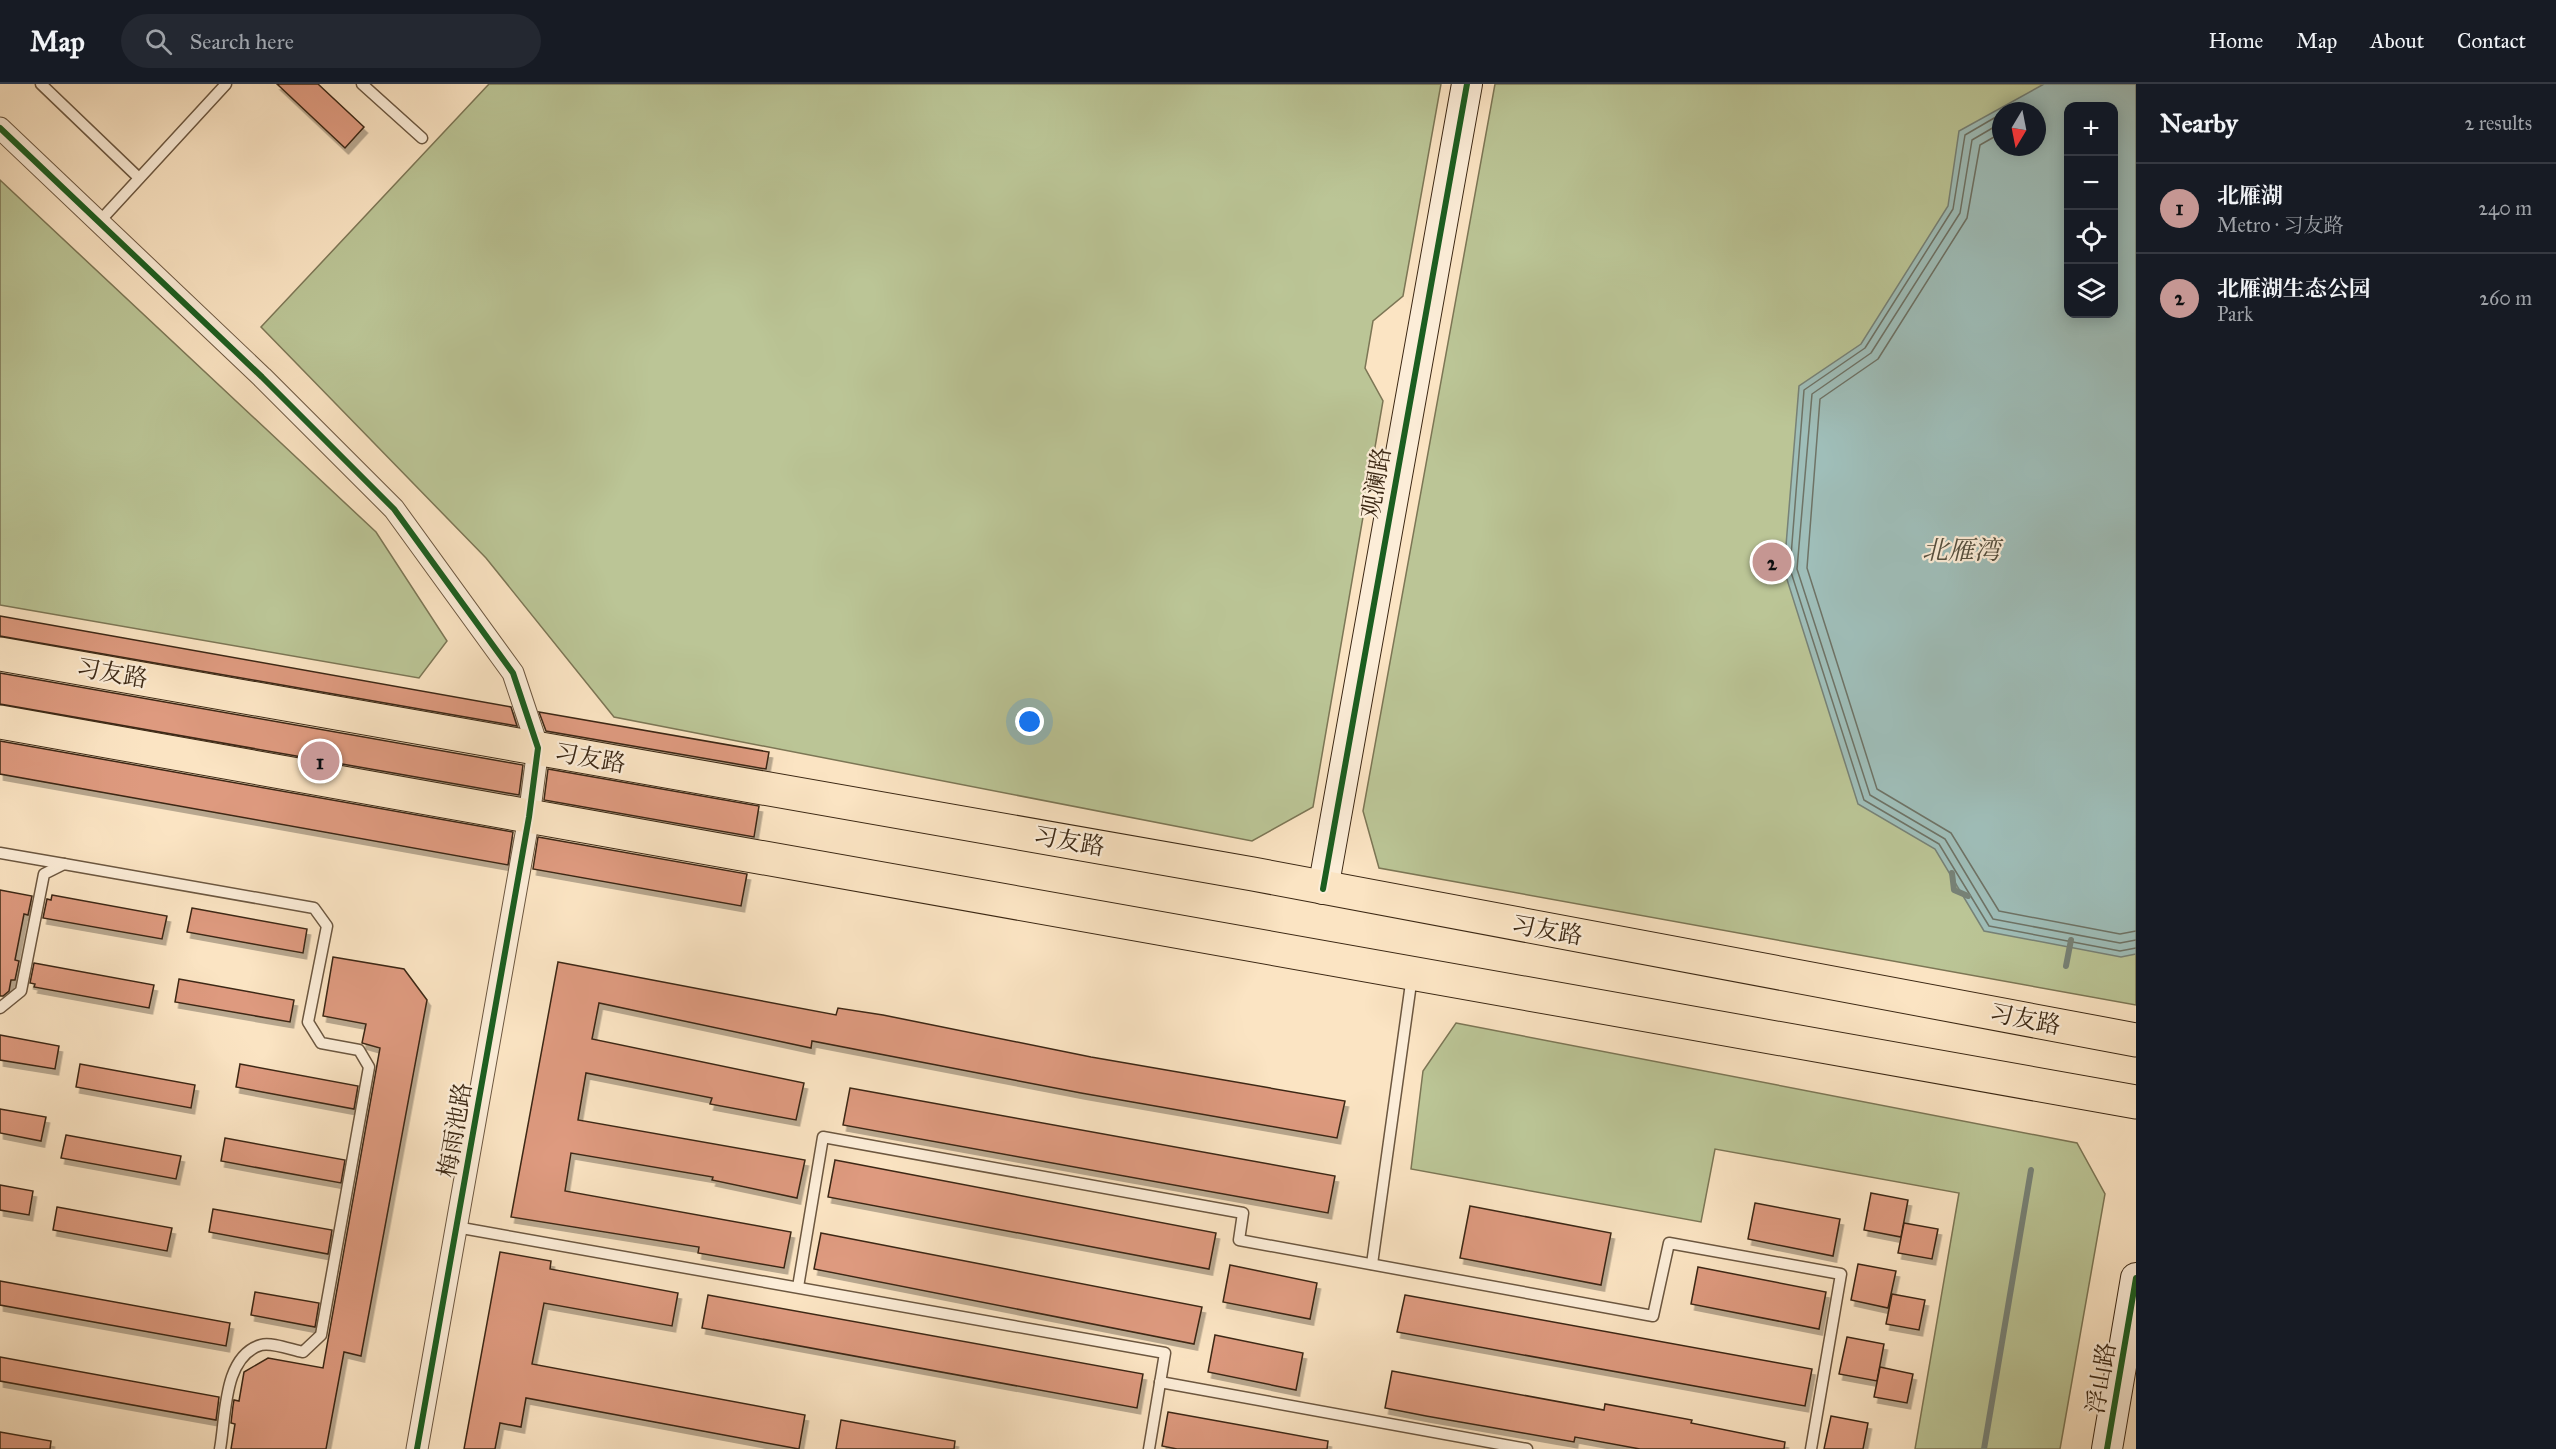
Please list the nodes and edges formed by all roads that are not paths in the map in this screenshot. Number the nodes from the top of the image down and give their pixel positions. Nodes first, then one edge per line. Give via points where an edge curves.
1 (42, 84) edge
2 (226, 84) edge
3 (362, 84) edge
4 (1467, 84) edge
5 (0, 128) edge
6 (422, 138) dead end
7 (139, 178) junction
8 (99, 222) junction
9 (0, 654) edge
10 (0, 722) edge
11 (538, 748) junction
12 (529, 817) junction
13 (0, 853) edge
14 (64, 864) junction
15 (1323, 889) junction
16 (1413, 974) junction
17 (0, 1008) edge
18 (2136, 1040) edge
19 (2136, 1102) edge
20 (456, 1227) junction
21 (1372, 1264) junction
22 (2136, 1278) edge
23 (798, 1287) junction
24 (1160, 1382) junction
25 (220, 1449) edge
26 (417, 1449) edge
27 (1149, 1449) edge
28 (1527, 1449) edge
29 (1811, 1449) edge
30 (2107, 1449) edge

1 - 7 lane
2 - 7 lane
3 - 6 lane
4 - 15 street, 观澜路
5 - 8 street
7 - 8 lane
8 - 11 street via 394,509 513,674
9 - 11 main road, 习友路
10 - 12 main road
11 - 12 street, 梅雨池路
11 - 15 main road, 习友路
12 - 16 main road
12 - 20 street, 梅雨池路
13 - 14 lane
14 - 17 lane via 44,874 21,991
14 - 25 lane via 314,908 327,926 308,1022 321,1043 359,1050 369,1067 321,1335 303,1352 263,1344 242,1356 233,1375
15 - 18 main road, 习友路
16 - 19 main road
16 - 21 lane
20 - 23 lane
20 - 26 street, 梅雨池路
21 - 23 lane via 1239,1240 1243,1213 823,1137
21 - 29 lane via 1653,1316 1669,1243 1840,1274
22 - 30 street, 浮山路
23 - 24 lane via 1165,1353
24 - 27 lane
24 - 28 lane

